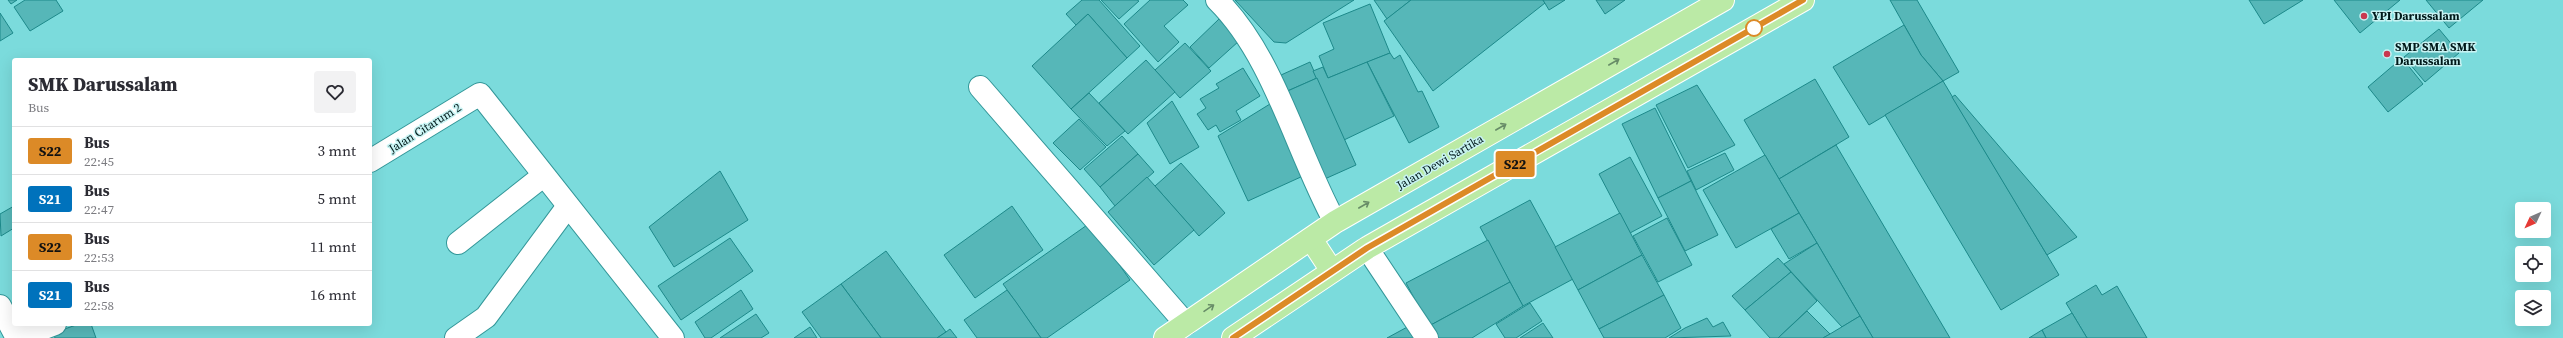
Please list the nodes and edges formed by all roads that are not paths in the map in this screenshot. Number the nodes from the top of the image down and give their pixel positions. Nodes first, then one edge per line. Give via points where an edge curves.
1 (1217, 0) edge
2 (1723, 0) edge
3 (1803, 0) edge
4 (980, 88) dead end
5 (372, 160) edge
6 (543, 176) junction
7 (568, 206) junction
8 (1335, 222) junction
9 (1311, 239) junction
10 (458, 243) dead end
11 (1367, 248) junction
12 (1332, 271) junction
13 (0, 306) edge
14 (1186, 324) junction
15 (50, 326) edge
16 (18, 338) edge
17 (456, 338) edge
18 (673, 338) edge
19 (1165, 338) edge
20 (1234, 338) edge
21 (1427, 338) edge

1 - 8 street via 1243,30 1259,54 1316,188
8 -> 2 highway, Jalan Dewi Sartika
3 - 11 highway
4 - 14 street
5 - 6 street, Jalan Citarum 2 via 480,94
6 - 7 street
6 - 10 street
7 - 17 street via 486,317
7 - 18 street
8 - 9 highway, Jalan Dewi Sartika
9 - 12 highway
14 -> 9 highway, Jalan Dewi Sartika
11 - 12 highway
11 - 21 street
12 - 20 highway
13 - 16 street
14 - 19 highway, Jalan Dewi Sartika
15 - 16 street

